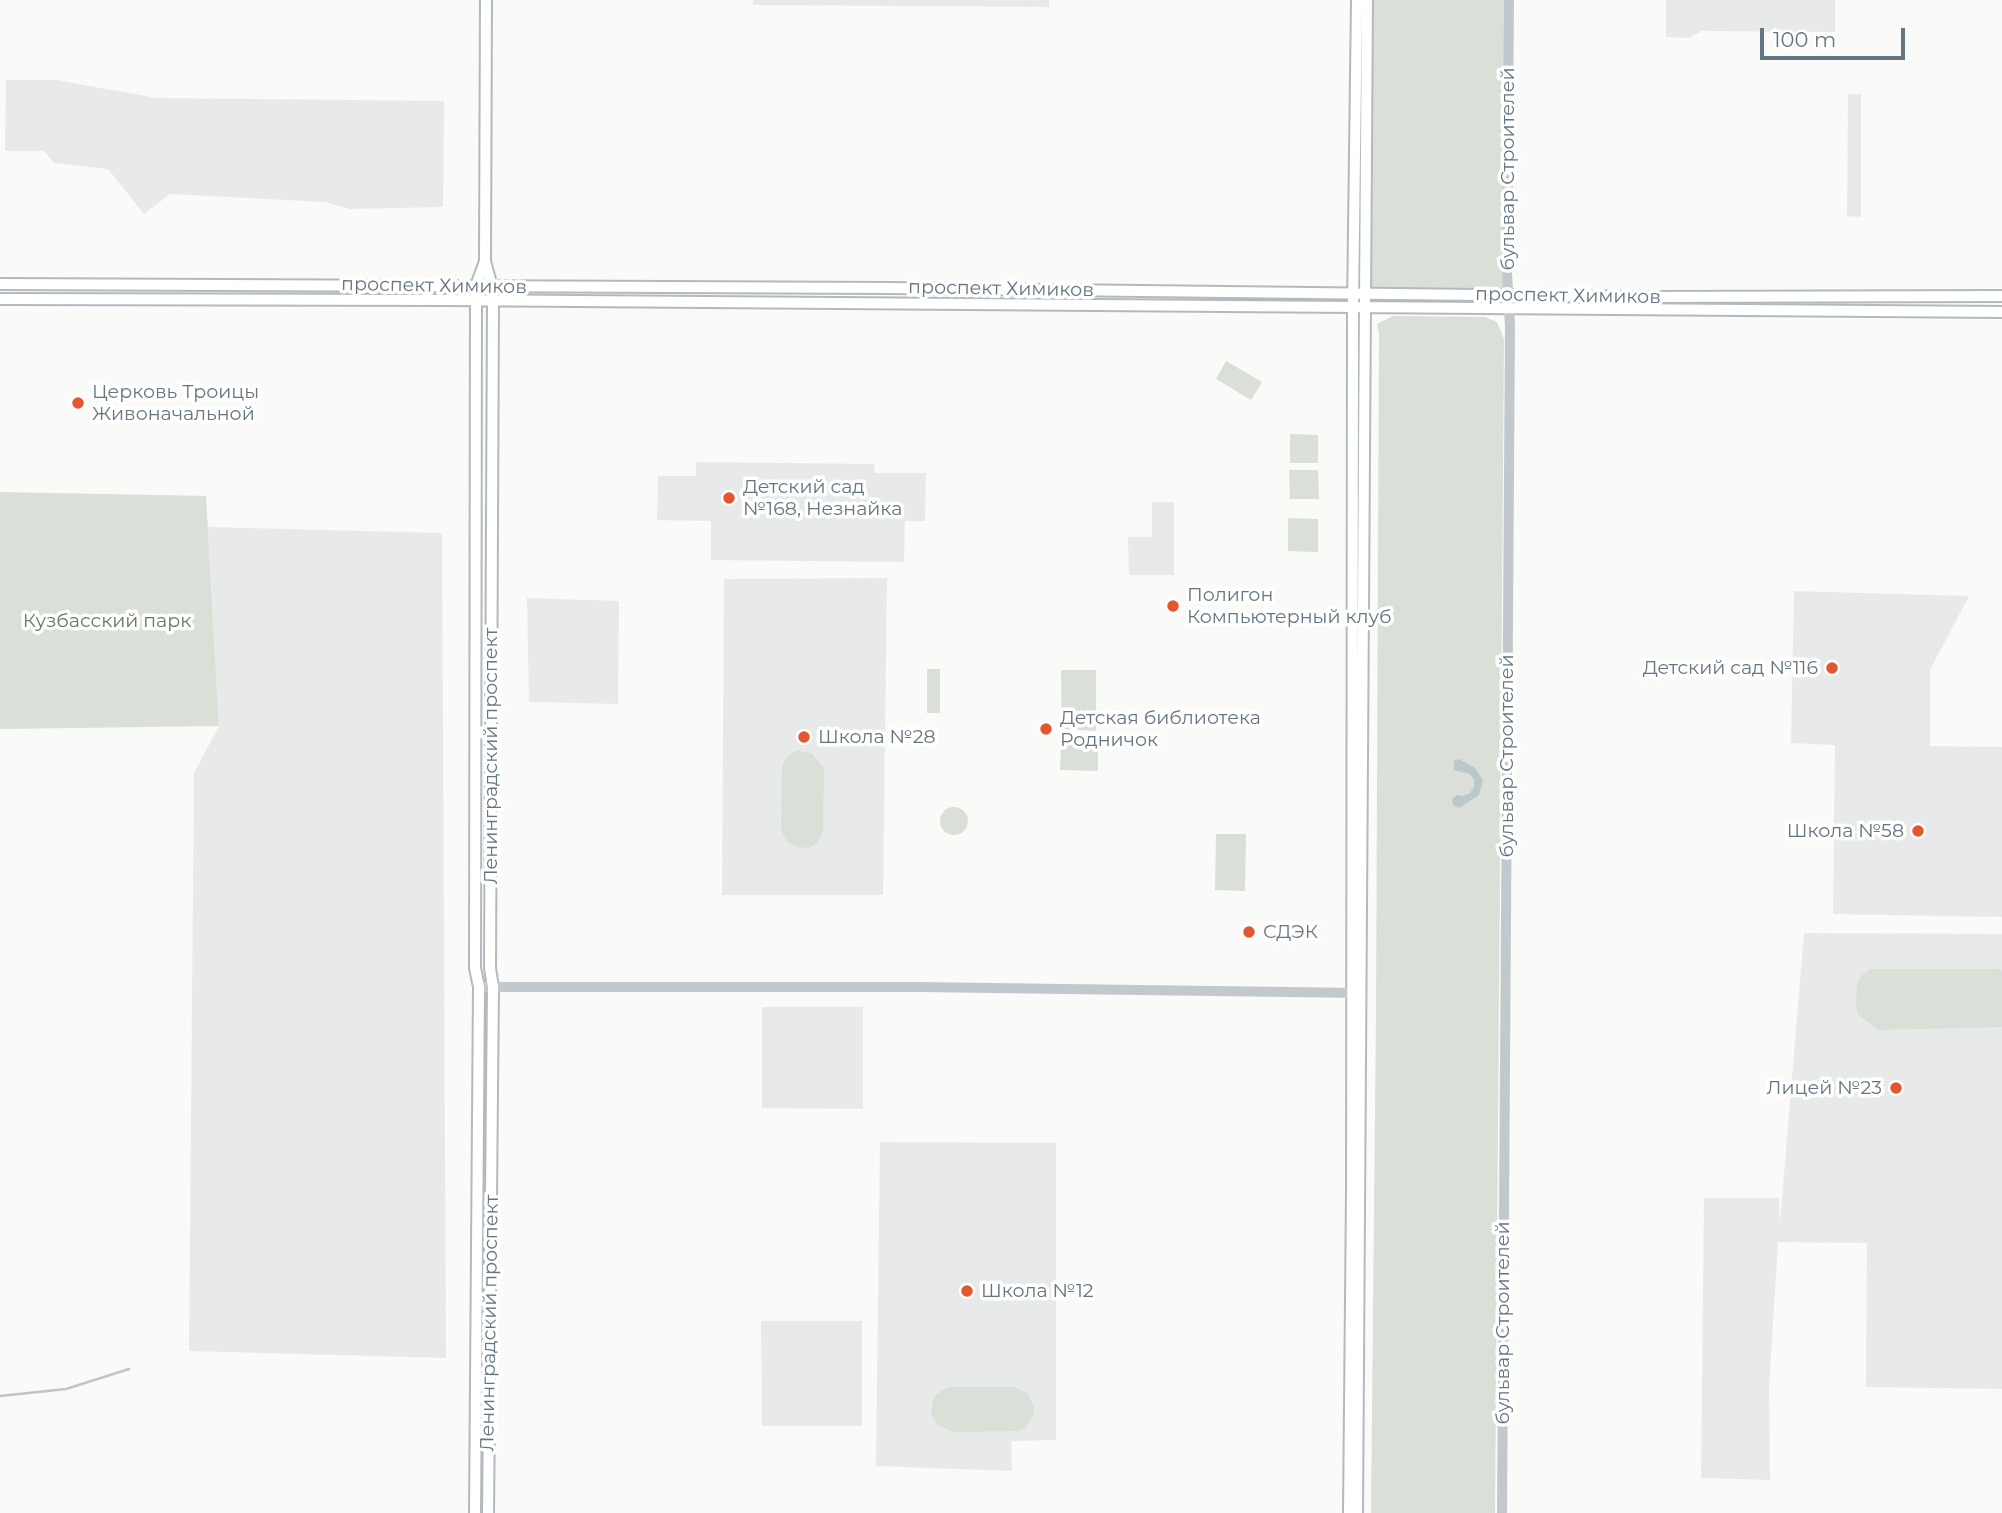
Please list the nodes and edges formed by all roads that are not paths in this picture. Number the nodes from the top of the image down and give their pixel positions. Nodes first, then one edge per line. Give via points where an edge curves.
1 (486, 0) edge
2 (1357, 0) edge
3 (1367, 0) edge
4 (1509, 0) edge
5 (485, 261) junction
6 (0, 284) edge
7 (476, 286) junction
8 (492, 287) junction
9 (1359, 293) junction
10 (1510, 295) junction
11 (2002, 296) edge
12 (0, 299) edge
13 (476, 300) junction
14 (493, 301) junction
15 (1359, 307) junction
16 (1510, 310) junction
17 (2002, 312) edge
18 (493, 986) junction
19 (479, 987) junction
20 (1356, 993) junction
21 (475, 1513) edge
22 (488, 1513) edge
23 (1349, 1513) edge
24 (1357, 1513) edge
25 (1502, 1513) edge

1 - 5 main road, Ленинградский проспект
2 - 9 main road
3 - 9 main road
4 - 10 street, бульвар Строителей
5 - 7 main road, Ленинградский проспект
5 - 8 main road, Ленинградский проспект
6 - 7 main road, проспект Химиков
7 - 8 main road, проспект Химиков
7 - 13 main road, Ленинградский проспект
8 - 9 main road, проспект Химиков
8 - 14 main road, Ленинградский проспект
9 - 10 main road, проспект Химиков
9 - 15 main road
10 - 11 main road, проспект Химиков
10 - 16 street, бульвар Строителей
12 - 13 main road, проспект Химиков
13 - 14 main road, проспект Химиков
13 - 19 main road, Ленинградский проспект via 475,968
14 - 15 main road, проспект Химиков
14 - 18 main road, Ленинградский проспект
15 - 16 main road, проспект Химиков
15 - 20 main road
16 - 17 main road, проспект Химиков
16 - 25 street, бульвар Строителей
18 - 19 street
18 - 20 street
18 - 22 main road, Ленинградский проспект
19 - 21 main road, Ленинградский проспект
20 - 23 main road
20 - 24 main road

